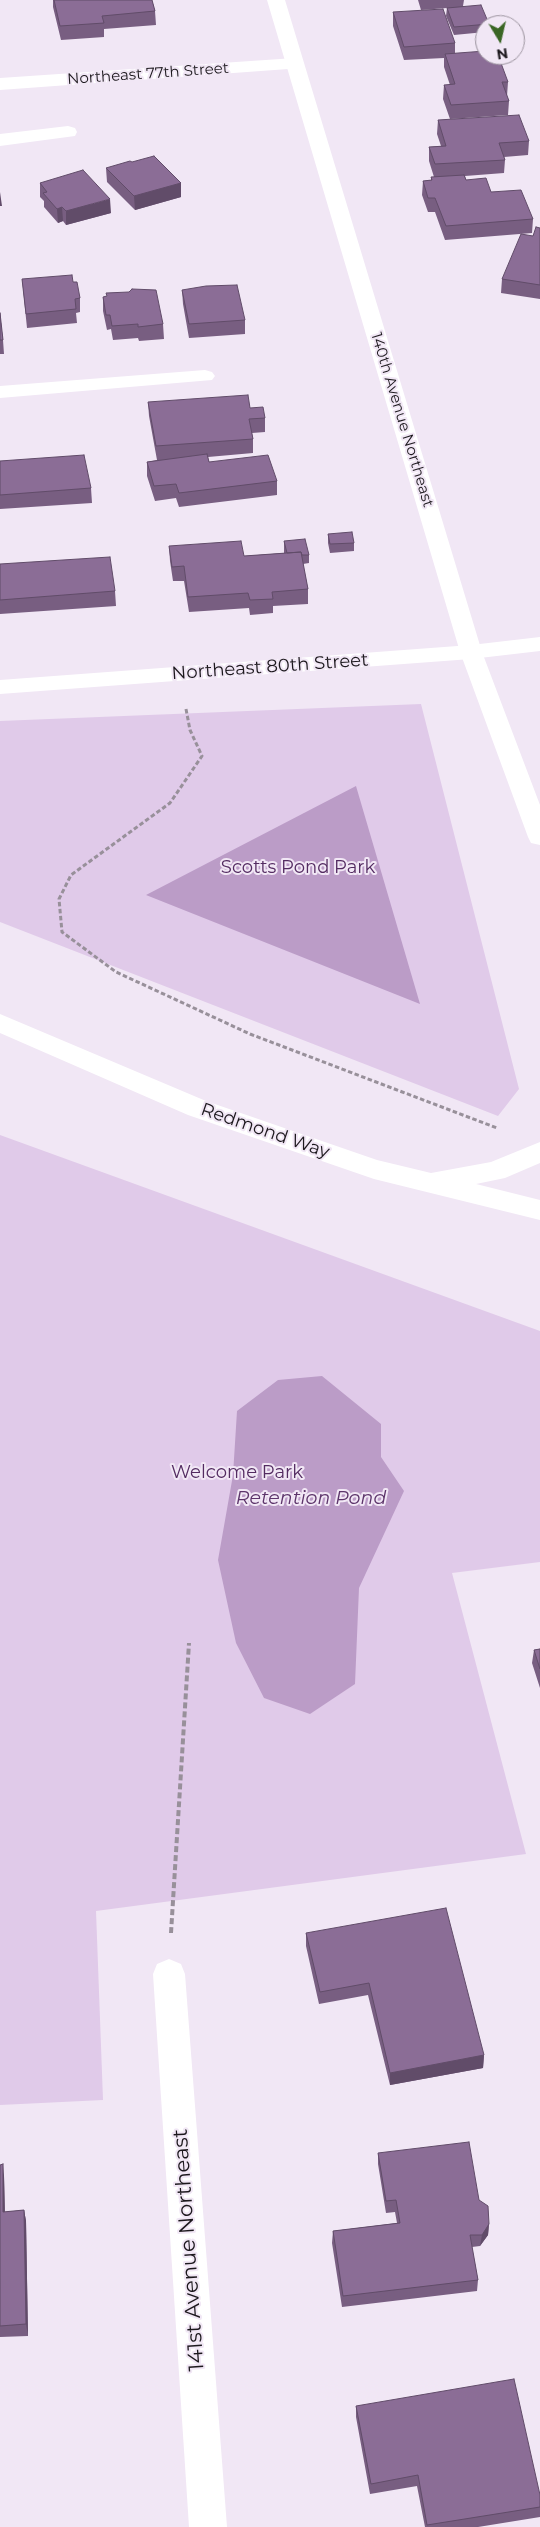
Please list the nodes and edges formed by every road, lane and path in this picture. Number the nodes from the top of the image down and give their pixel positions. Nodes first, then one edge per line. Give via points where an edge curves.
1 (276, 0) edge
2 (295, 64) junction
3 (0, 84) edge
4 (68, 132) dead end
5 (0, 140) edge
6 (205, 376) dead end
7 (0, 392) edge
8 (540, 644) edge
9 (471, 652) junction
10 (0, 687) edge
11 (185, 704) dead end
12 (540, 837) edge
13 (0, 1023) edge
14 (504, 1131) dead end
15 (540, 1152) edge
16 (427, 1183) junction
17 (540, 1210) edge
18 (189, 1643) dead end
19 (169, 1974) joint
20 (208, 2527) edge

1 - 2 main road, 140th Avenue Northeast
2 - 3 main road, Northeast 77th Street
2 - 9 main road, 140th Avenue Northeast
4 - 5 main road
6 - 7 main road
8 - 9 main road, Northeast 80th Street
9 - 10 main road, Northeast 80th Street
9 - 12 main road, 140th Avenue Northeast
11 - 14 path via 190,730 202,756 170,803 71,875 59,899 62,932 116,972 241,1030
13 - 16 main road, Redmond Way via 197,1108 374,1170
15 - 16 main road via 496,1171
16 - 17 main road, Redmond Way
18 - 19 path
19 - 20 main road, 141st Avenue Northeast

